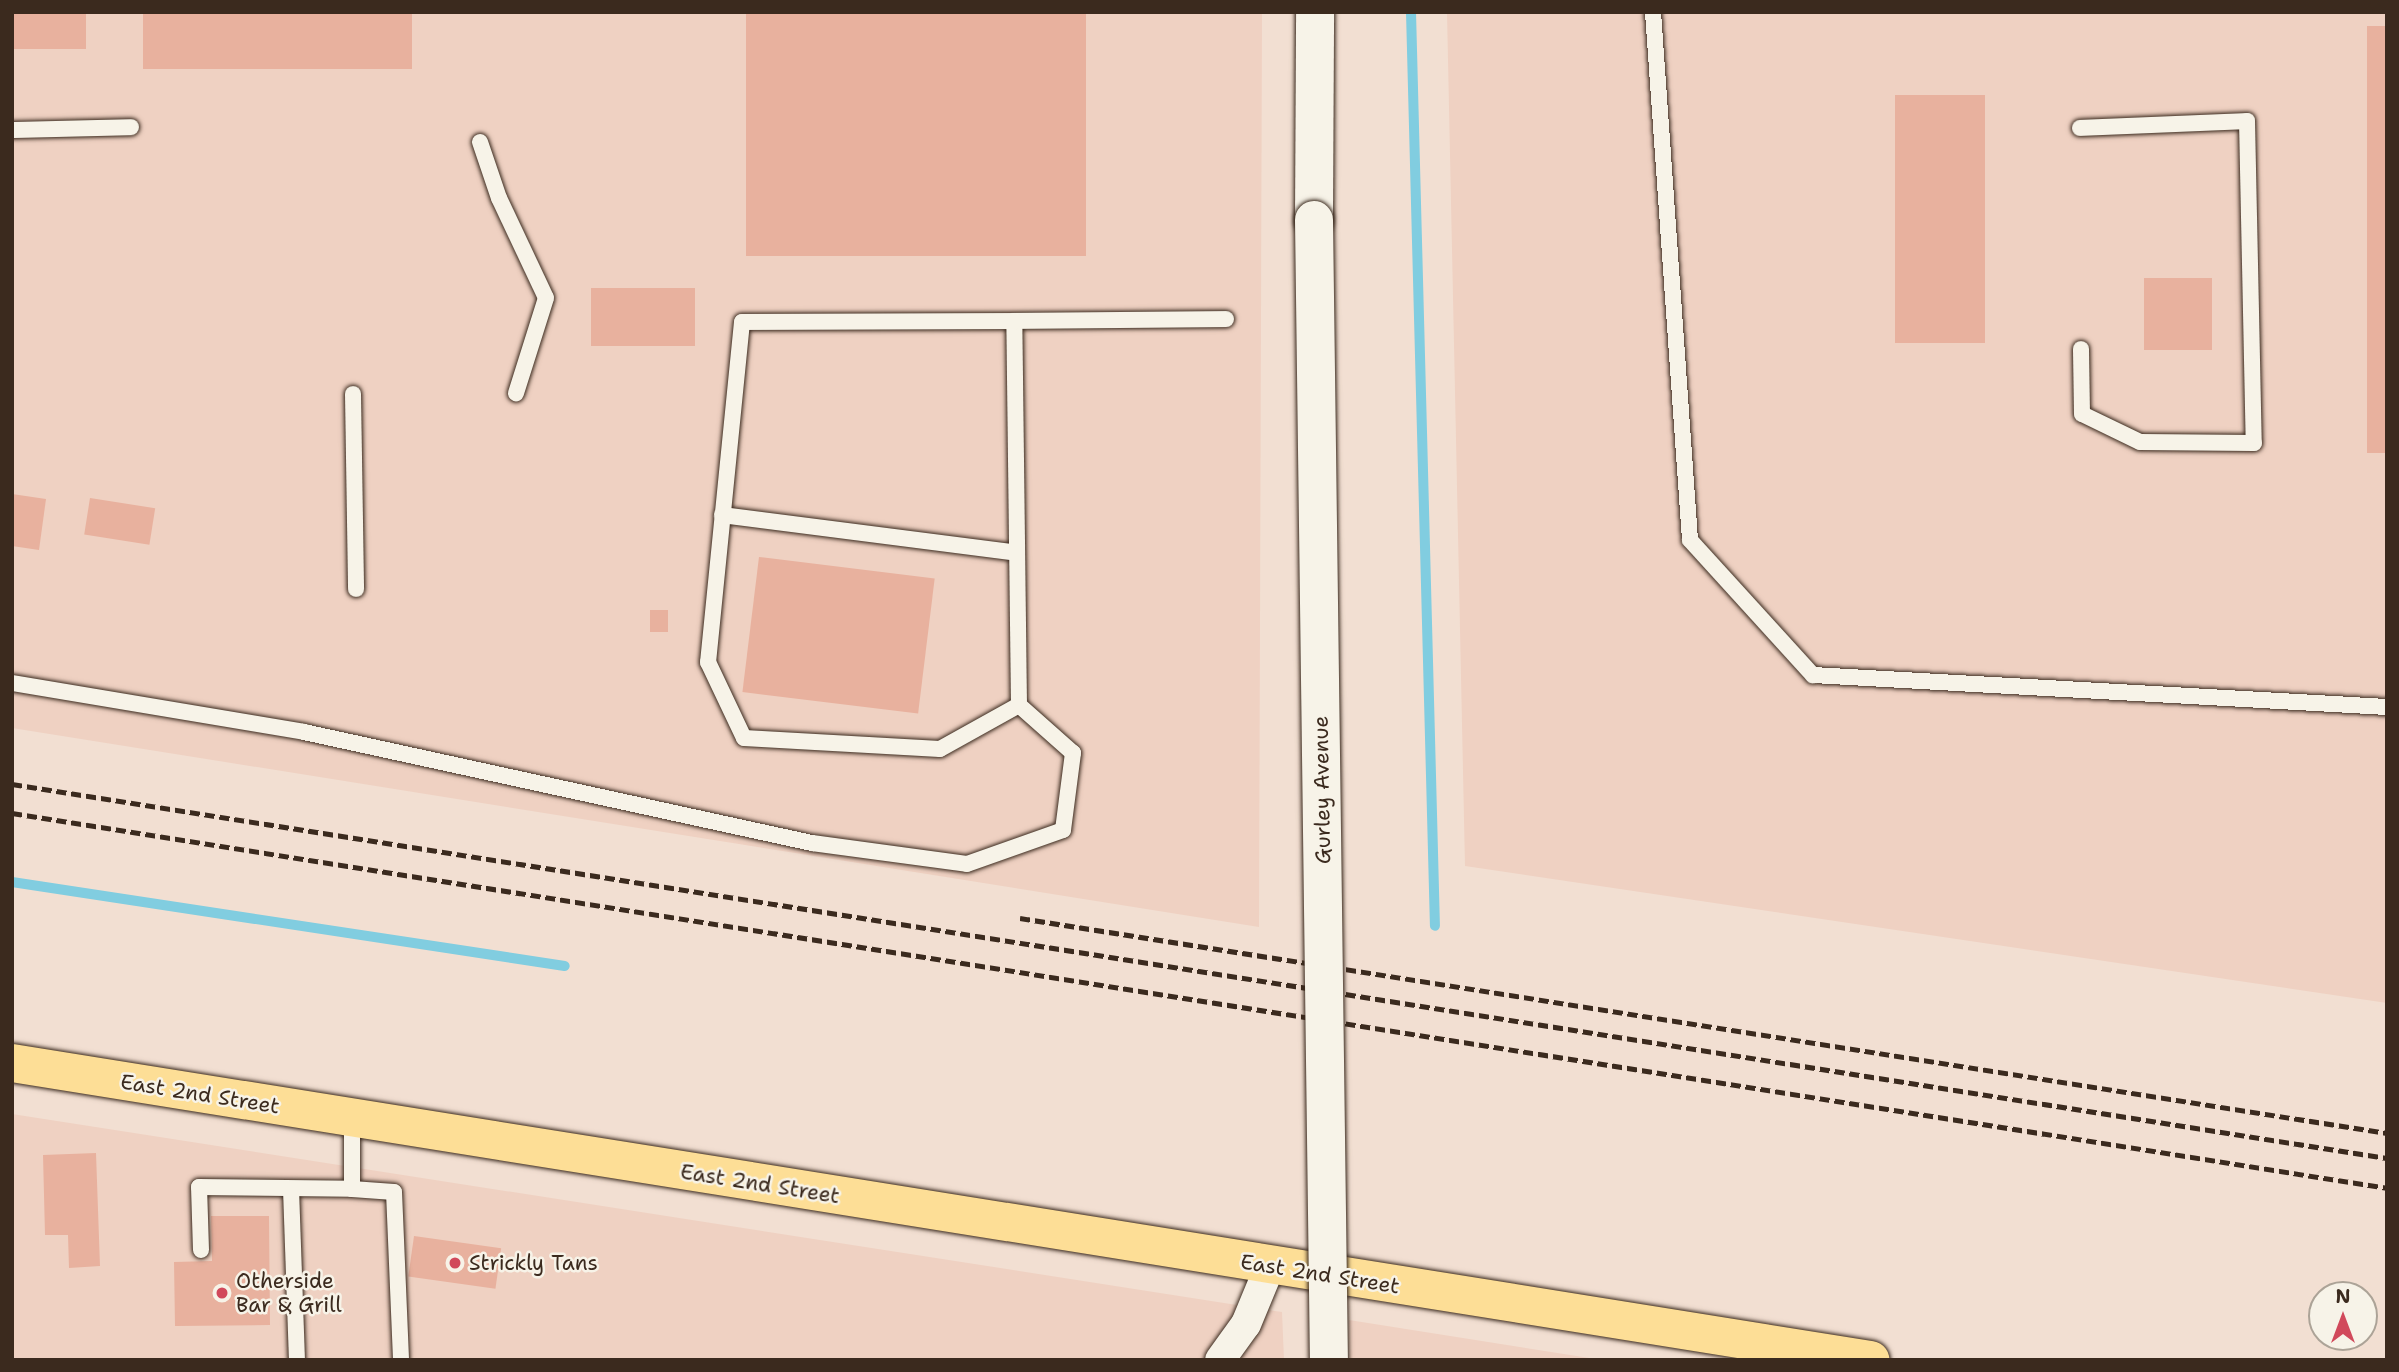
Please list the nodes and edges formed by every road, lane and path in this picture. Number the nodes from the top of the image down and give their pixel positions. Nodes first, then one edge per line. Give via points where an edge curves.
1 (1315, 12) edge
2 (1653, 12) edge
3 (131, 127) dead end
4 (2080, 128) dead end
5 (12, 130) edge
6 (480, 142) dead end
7 (1226, 319) dead end
8 (1014, 321) junction
9 (2081, 349) dead end
10 (353, 394) dead end
11 (516, 394) dead end
12 (722, 515) junction
13 (1017, 553) junction
14 (356, 589) dead end
15 (12, 683) edge
16 (1019, 705) junction
17 (2387, 707) edge
18 (12, 1063) edge
19 (352, 1118) junction
20 (291, 1189) junction
21 (352, 1189) junction
22 (201, 1250) dead end
23 (1270, 1266) junction
24 (297, 1360) edge
25 (401, 1360) edge
26 (1220, 1360) edge
27 (1329, 1360) edge
28 (1870, 1360) edge

1 - 27 street, Gurley Avenue, bridge
2 - 17 lane via 1690,540 1813,675
3 - 5 lane
4 - 9 lane via 2247,121 2254,443 2140,442 2082,414
6 - 11 lane via 499,198 547,298
7 - 8 lane
8 - 12 lane via 742,322
8 - 13 lane
10 - 14 lane
12 - 13 lane
12 - 16 lane via 708,662 744,738 940,749
13 - 16 lane
15 - 16 lane via 304,732 812,843 967,864 1063,830 1073,753
18 - 19 main road, East 2nd Street
19 - 21 lane
19 - 23 main road, East 2nd Street
20 - 21 lane
20 - 22 lane via 200,1187
20 - 24 lane
21 - 25 lane via 394,1192
23 - 26 street via 1246,1324
23 - 28 main road, East 2nd Street

